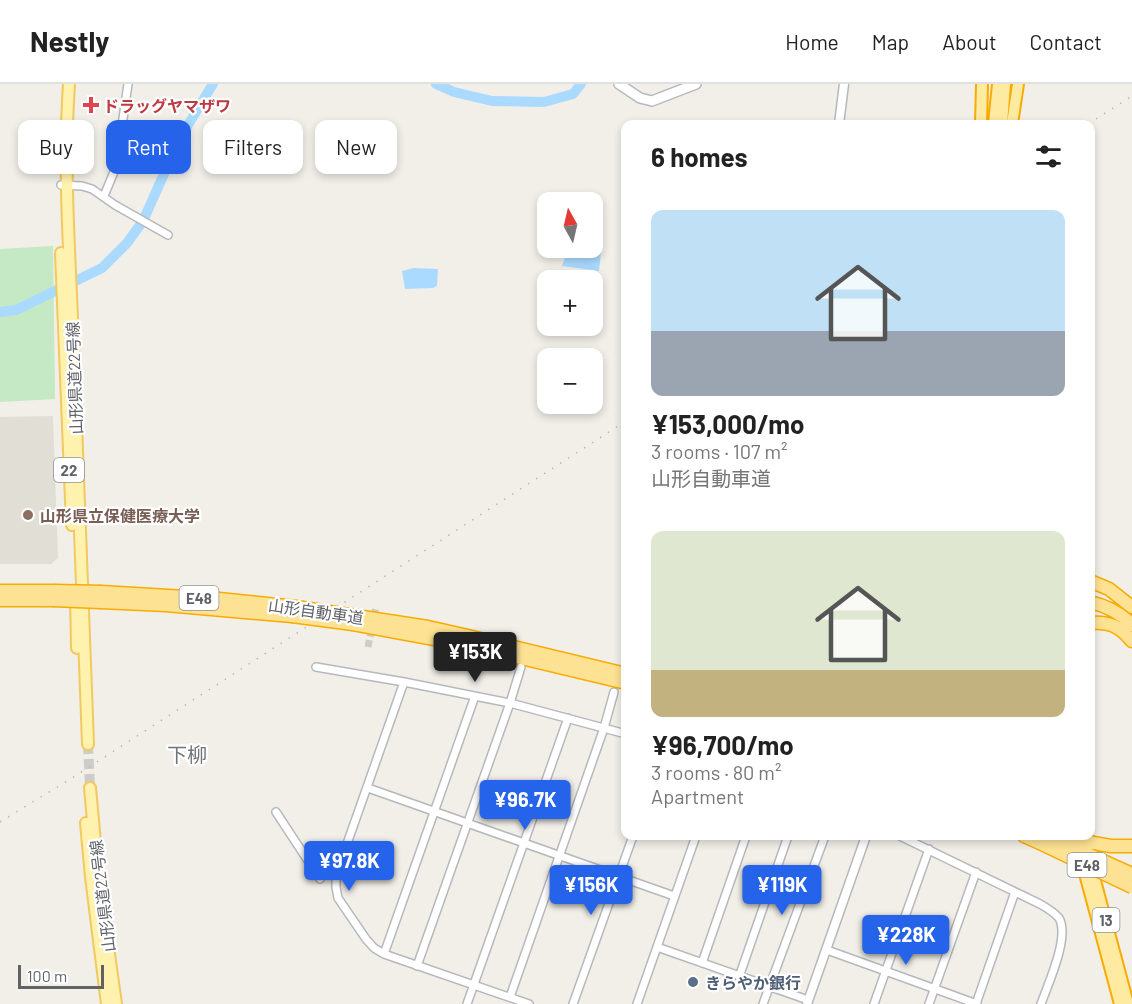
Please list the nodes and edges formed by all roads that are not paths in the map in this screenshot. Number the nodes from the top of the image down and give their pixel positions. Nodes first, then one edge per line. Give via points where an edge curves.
1 (62, 84) edge
2 (69, 84) edge
3 (128, 84) edge
4 (696, 84) edge
5 (844, 84) edge
6 (982, 84) edge
7 (998, 84) edge
8 (1005, 84) edge
9 (1018, 84) edge
10 (621, 85) edge
11 (839, 120) edge
12 (981, 120) edge
13 (994, 120) edge
14 (1002, 120) edge
15 (1013, 120) edge
16 (64, 185) junction
17 (104, 196) junction
18 (168, 235) dead end
19 (65, 257) junction
20 (1095, 583) edge
21 (0, 591) edge
22 (54, 596) junction
23 (1095, 597) edge
24 (0, 600) edge
25 (1095, 603) edge
26 (1132, 607) edge
27 (1132, 617) edge
28 (354, 620) junction
29 (1095, 623) edge
30 (1132, 625) edge
31 (1132, 641) edge
32 (316, 667) dead end
33 (521, 667) dead end
34 (621, 673) edge
35 (404, 682) junction
36 (621, 682) edge
37 (614, 692) dead end
38 (475, 696) junction
39 (510, 703) junction
40 (568, 718) junction
41 (604, 728) junction
42 (621, 733) edge
43 (368, 788) junction
44 (276, 812) dead end
45 (434, 812) junction
46 (467, 823) junction
47 (632, 840) edge
48 (695, 840) edge
49 (745, 840) edge
50 (787, 840) edge
51 (824, 840) edge
52 (865, 840) edge
53 (909, 840) edge
54 (1046, 840) edge
55 (1076, 840) edge
56 (1088, 840) edge
57 (1091, 840) edge
58 (524, 843) junction
59 (1132, 846) edge
60 (928, 849) junction
61 (559, 856) junction
62 (976, 872) junction
63 (1132, 874) edge
64 (618, 876) junction
65 (320, 879) dead end
66 (1132, 887) edge
67 (1015, 892) junction
68 (674, 896) junction
69 (657, 947) junction
70 (827, 950) junction
71 (384, 954) junction
72 (702, 963) junction
73 (417, 966) junction
74 (885, 972) junction
75 (739, 977) junction
76 (473, 985) junction
77 (769, 987) junction
78 (934, 989) junction
79 (510, 997) junction
80 (808, 1002) edge
81 (107, 1004) edge
82 (116, 1004) edge
83 (467, 1004) edge
84 (529, 1004) edge
85 (573, 1004) edge
86 (637, 1004) edge
87 (763, 1004) edge
88 (874, 1004) edge
89 (929, 1004) edge
90 (977, 1004) edge
91 (1041, 1004) edge
92 (1120, 1004) edge
93 (1128, 1004) edge

1 - 16 main road, 山形県道22号線 / 22
2 - 16 main road, 山形県道22号線 / 22
3 - 17 street via 116,167
4 - 10 main road via 652,101
5 - 11 street
6 - 12 highway
7 - 13 highway
8 - 14 highway
9 - 15 highway
16 - 17 street via 82,186
16 - 19 main road, 山形県道22号線 / 22
17 - 18 street
19 - 19 main road, 山形県道22号線 / 22 via 64,316 84,744 72,324
20 - 26 highway
21 - 22 highway, 山形自動車道 / E48
22 - 24 highway, 山形自動車道 / E48
22 - 28 highway, 山形自動車道 / E48, bridge via 219,599
23 - 27 highway
25 - 30 highway via 1114,610
28 - 34 highway, 山形自動車道 / E48 via 428,627
28 - 36 highway, 山形自動車道 / E48
29 - 31 highway via 1122,630
32 - 35 street
33 - 39 street
35 - 38 street
35 - 43 street
37 - 41 street
38 - 39 street
38 - 45 street
39 - 40 street
39 - 46 street
40 - 41 street
40 - 58 street
41 - 42 street
41 - 61 street
43 - 45 street
43 - 71 street via 336,875 336,887 338,898 366,939
44 - 65 street
45 - 46 street
45 - 71 street
46 - 58 street
46 - 73 street
47 - 64 street
48 - 68 street
49 - 72 street
50 - 75 street
51 - 77 street
52 - 70 street
53 - 60 street
54 - 63 highway, E48, bridge
54 - 66 highway, E48, bridge
55 - 92 highway, 13
56 - 93 highway, 13
57 - 59 highway
58 - 61 street
58 - 76 street
60 - 62 street
60 - 74 street
61 - 64 street
61 - 79 street
62 - 67 street
62 - 78 street
64 - 68 street
64 - 85 street
67 - 90 street
67 - 91 street via 1051,910 1062,926 1061,945
68 - 69 street
69 - 72 street
69 - 86 street
70 - 74 street
70 - 80 street
71 - 73 street
72 - 75 street
73 - 76 street
74 - 78 street
74 - 88 street
75 - 77 street
76 - 79 street
76 - 83 street
77 - 80 street
77 - 87 street
78 - 89 street
78 - 90 street
79 - 84 street
81 - 82 main road, 山形県道22号線 via 91,877 87,788

